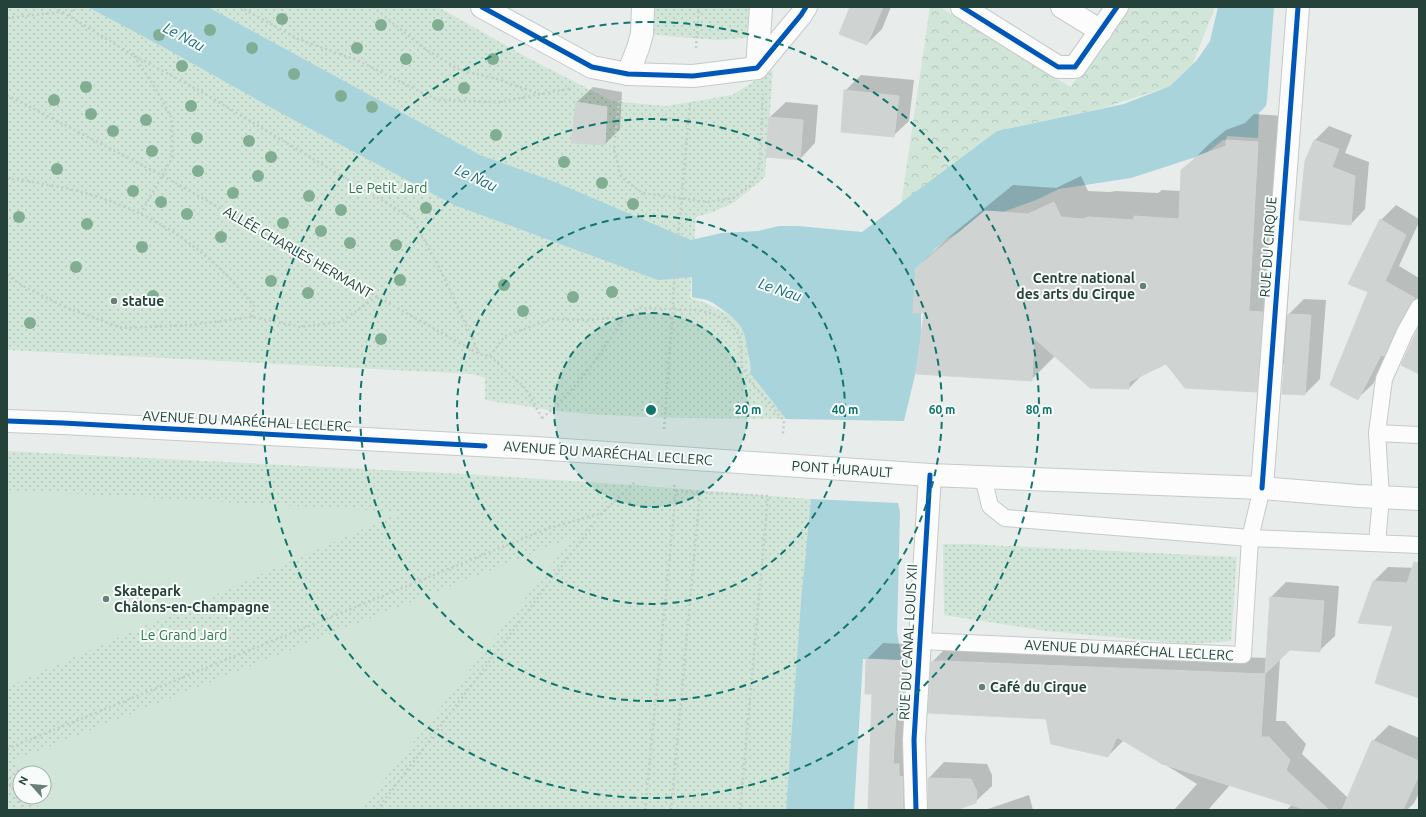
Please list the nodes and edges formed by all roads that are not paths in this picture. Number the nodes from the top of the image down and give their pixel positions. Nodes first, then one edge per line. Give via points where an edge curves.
1 (482, 7) edge
2 (643, 7) edge
3 (761, 7) edge
4 (806, 7) edge
5 (1062, 7) edge
6 (1117, 7) edge
7 (1298, 7) edge
8 (964, 8) edge
9 (1101, 31) junction
10 (757, 68) junction
11 (628, 74) junction
12 (1419, 307) edge
13 (7, 421) edge
14 (1377, 433) junction
15 (1419, 435) edge
16 (754, 463) joint
17 (930, 475) junction
18 (982, 477) junction
19 (1262, 488) junction
20 (1381, 497) junction
21 (1419, 499) edge
22 (1250, 538) junction
23 (1377, 543) junction
24 (1419, 545) edge
25 (920, 641) junction
26 (916, 810) edge

1 - 11 street via 592,67
2 - 11 street via 642,34
3 - 10 street
4 - 10 street
5 - 9 street
6 - 9 street
7 - 19 street, RUE DU CIRQUE
8 - 9 street via 1058,67 1075,67
10 - 11 street via 693,76
12 - 14 lane via 1384,379
13 - 16 street, AVENUE DU MARÉCHAL LECLERC via 535,448
14 - 15 lane
14 - 20 lane
16 - 17 street, PONT HURAULT
17 - 18 street
17 - 25 street, RUE DU CANAL LOUIS XII
18 - 19 street
18 - 22 lane via 990,506 1005,518
19 - 20 street
19 - 22 lane, AVENUE DU MARÉCHAL LECLERC
20 - 21 street
20 - 23 lane
22 - 23 lane
22 - 25 lane, AVENUE DU MARÉCHAL LECLERC via 1243,655
23 - 24 lane
25 - 26 street, RUE DU CANAL LOUIS XII via 914,740

